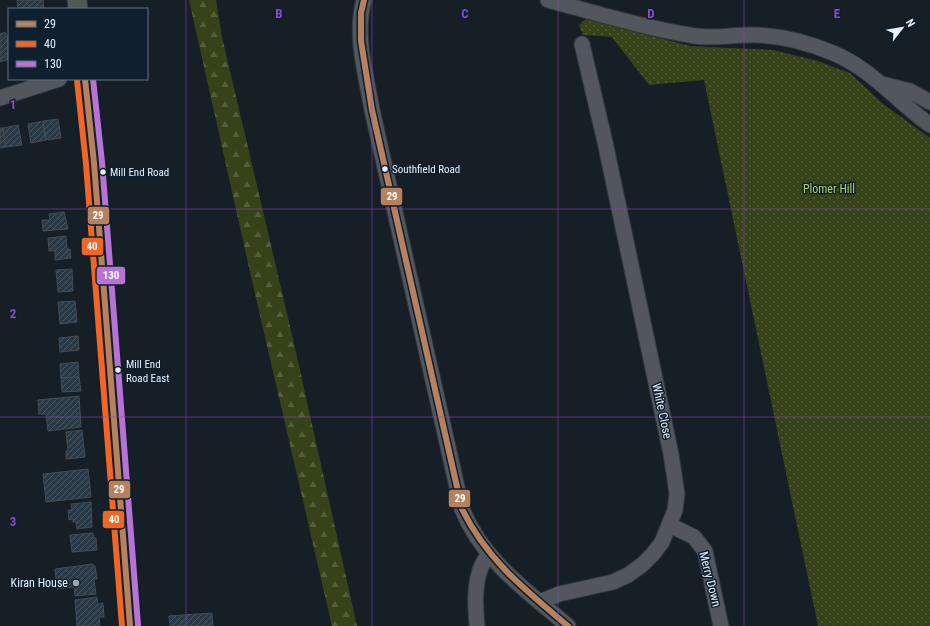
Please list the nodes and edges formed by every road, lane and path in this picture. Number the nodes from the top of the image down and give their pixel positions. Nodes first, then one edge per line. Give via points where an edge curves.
1 (364, 0) edge
2 (548, 0) edge
3 (582, 44) dead end
4 (56, 80) edge
5 (85, 80) edge
6 (881, 84) junction
7 (0, 98) edge
8 (930, 102) edge
9 (930, 124) edge
10 (670, 525) junction
11 (488, 555) junction
12 (540, 602) junction
13 (130, 626) edge
14 (477, 626) edge
15 (568, 626) edge
16 (721, 626) edge

1 - 11 street via 360,13 362,53 372,110 462,509
2 - 6 street via 697,37 756,35 788,38 833,53 862,68
3 - 10 street, White Close via 675,476 677,494
4 - 7 street
5 - 13 main road via 94,163
6 - 8 street via 910,91
6 - 9 street
10 - 12 street, White Close via 653,554 628,575 613,582 559,594
10 - 16 street, Merry Down via 694,537 705,551
11 - 12 street
11 - 14 street via 482,562 478,574
12 - 15 street

